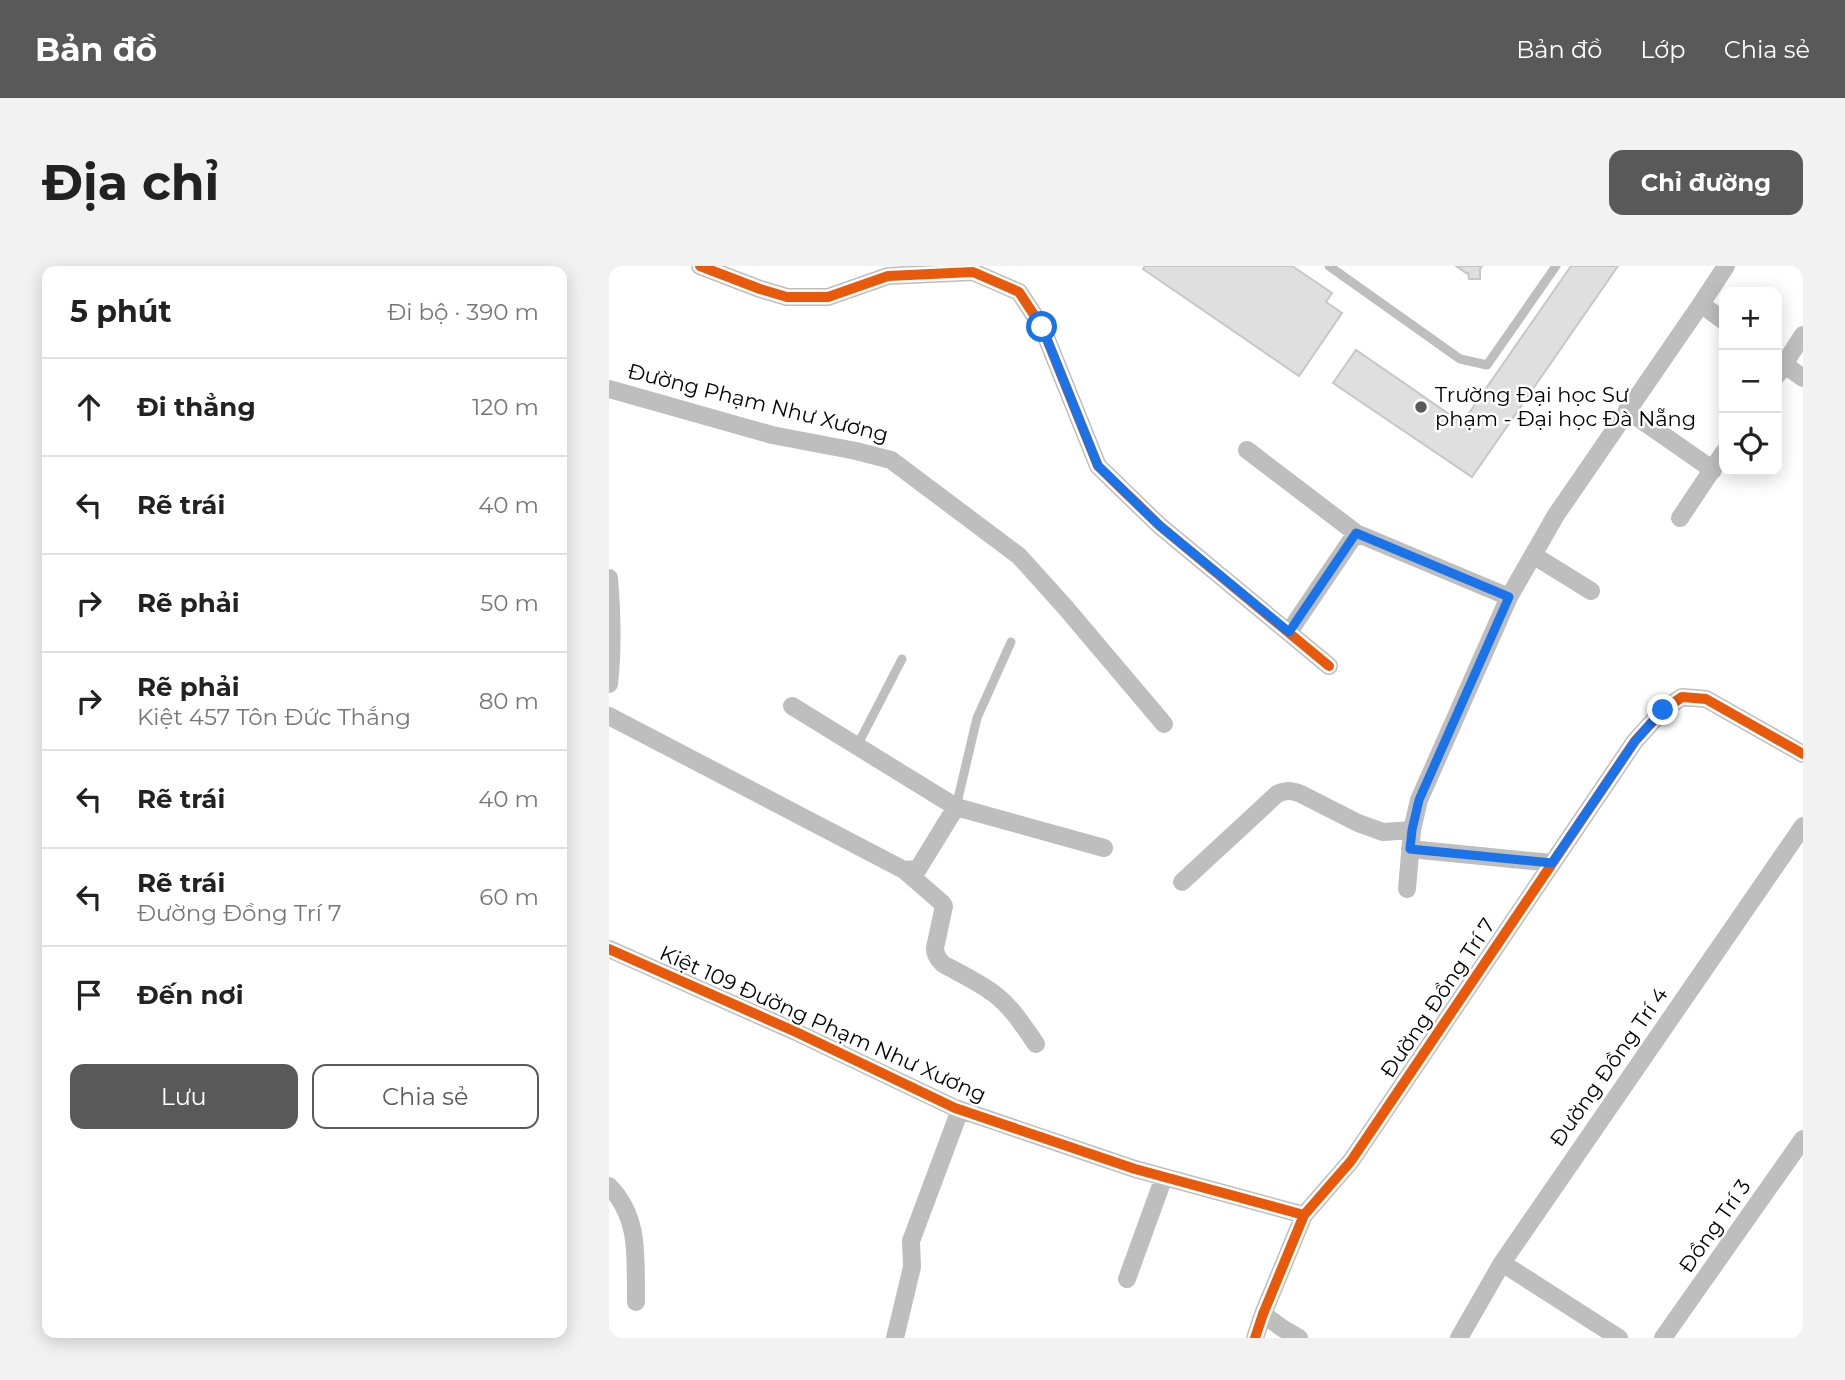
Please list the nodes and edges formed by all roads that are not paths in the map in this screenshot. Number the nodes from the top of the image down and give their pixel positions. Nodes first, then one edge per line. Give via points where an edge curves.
1 (700, 266) edge
2 (1329, 266) edge
3 (1556, 266) edge
4 (1726, 266) edge
5 (951, 270) edge
6 (1701, 304) junction
7 (1719, 317) edge
8 (1803, 335) edge
9 (1782, 362) edge
10 (1782, 368) edge
11 (1803, 378) edge
12 (609, 389) edge
13 (1627, 410) junction
14 (1247, 450) dead end
15 (1719, 460) edge
16 (1713, 470) junction
17 (1680, 518) dead end
18 (1356, 533) junction
19 (1533, 555) junction
20 (609, 578) edge
21 (1591, 591) dead end
22 (1509, 597) junction
23 (1289, 632) junction
24 (1011, 642) dead end
25 (902, 659) dead end
26 (1329, 666) dead end
27 (609, 684) edge
28 (792, 706) dead end
29 (609, 716) edge
30 (1164, 724) dead end
31 (857, 746) junction
32 (1803, 754) edge
33 (956, 807) junction
34 (1803, 827) edge
35 (1412, 830) junction
36 (1104, 848) dead end
37 (1410, 849) junction
38 (1552, 863) junction
39 (904, 870) junction
40 (1182, 882) dead end
41 (1407, 889) dead end
42 (609, 949) edge
43 (1036, 1044) dead end
44 (960, 1110) junction
45 (1803, 1139) edge
46 (1164, 1177) junction
47 (609, 1186) edge
48 (1304, 1215) junction
49 (1502, 1263) junction
50 (1127, 1279) dead end
51 (636, 1301) dead end
52 (1263, 1314) junction
53 (895, 1338) edge
54 (1255, 1338) edge
55 (1299, 1338) edge
56 (1459, 1338) edge
57 (1619, 1338) edge
58 (1663, 1338) edge

1 - 5 street via 787,297 828,297 888,276
2 - 3 lane via 1460,359 1487,365
4 - 6 street
5 - 23 street via 973,272 1019,292 1042,327 1098,466 1160,526
6 - 7 street
6 - 13 street
8 - 9 street
10 - 11 street
12 - 30 street, Đường Phạm Như Xương via 772,435 891,460 1019,556
13 - 16 street
13 - 19 street
14 - 18 street
15 - 16 street
16 - 17 street
18 - 22 street
18 - 23 street
19 - 21 street
19 - 22 street
20 - 27 street
22 - 35 street via 1419,800
23 - 26 street
24 - 33 lane via 977,718
25 - 31 lane
28 - 31 street
29 - 39 street
31 - 33 street
32 - 38 street, Đường Đồng Trí 7 via 1706,699 1682,697 1635,741
33 - 36 street
33 - 39 street via 918,869
34 - 49 street, Đường Đồng Trí 4
35 - 37 street
35 - 40 street via 1383,832 1291,790 1277,794
37 - 38 street
37 - 41 street
38 - 48 street, Đường Đồng Trí 7 via 1350,1161
39 - 43 street via 944,906 935,947 939,960 998,997
42 - 44 street, Kiệt 109 Đường Phạm Như Xương
44 - 46 street, Kiệt 109 Đường Phạm Như Xương
44 - 53 street via 911,1241 912,1267
45 - 58 street, Đồng Trí 3
46 - 48 street, Kiệt 109 Đường Phạm Như Xương
46 - 50 street
47 - 51 street via 622,1201 633,1231
48 - 52 street, Đường Đồng Trí 7
49 - 56 street, Đường Đồng Trí 4
49 - 57 street
52 - 54 street, Đường Đồng Trí 7
52 - 55 street

